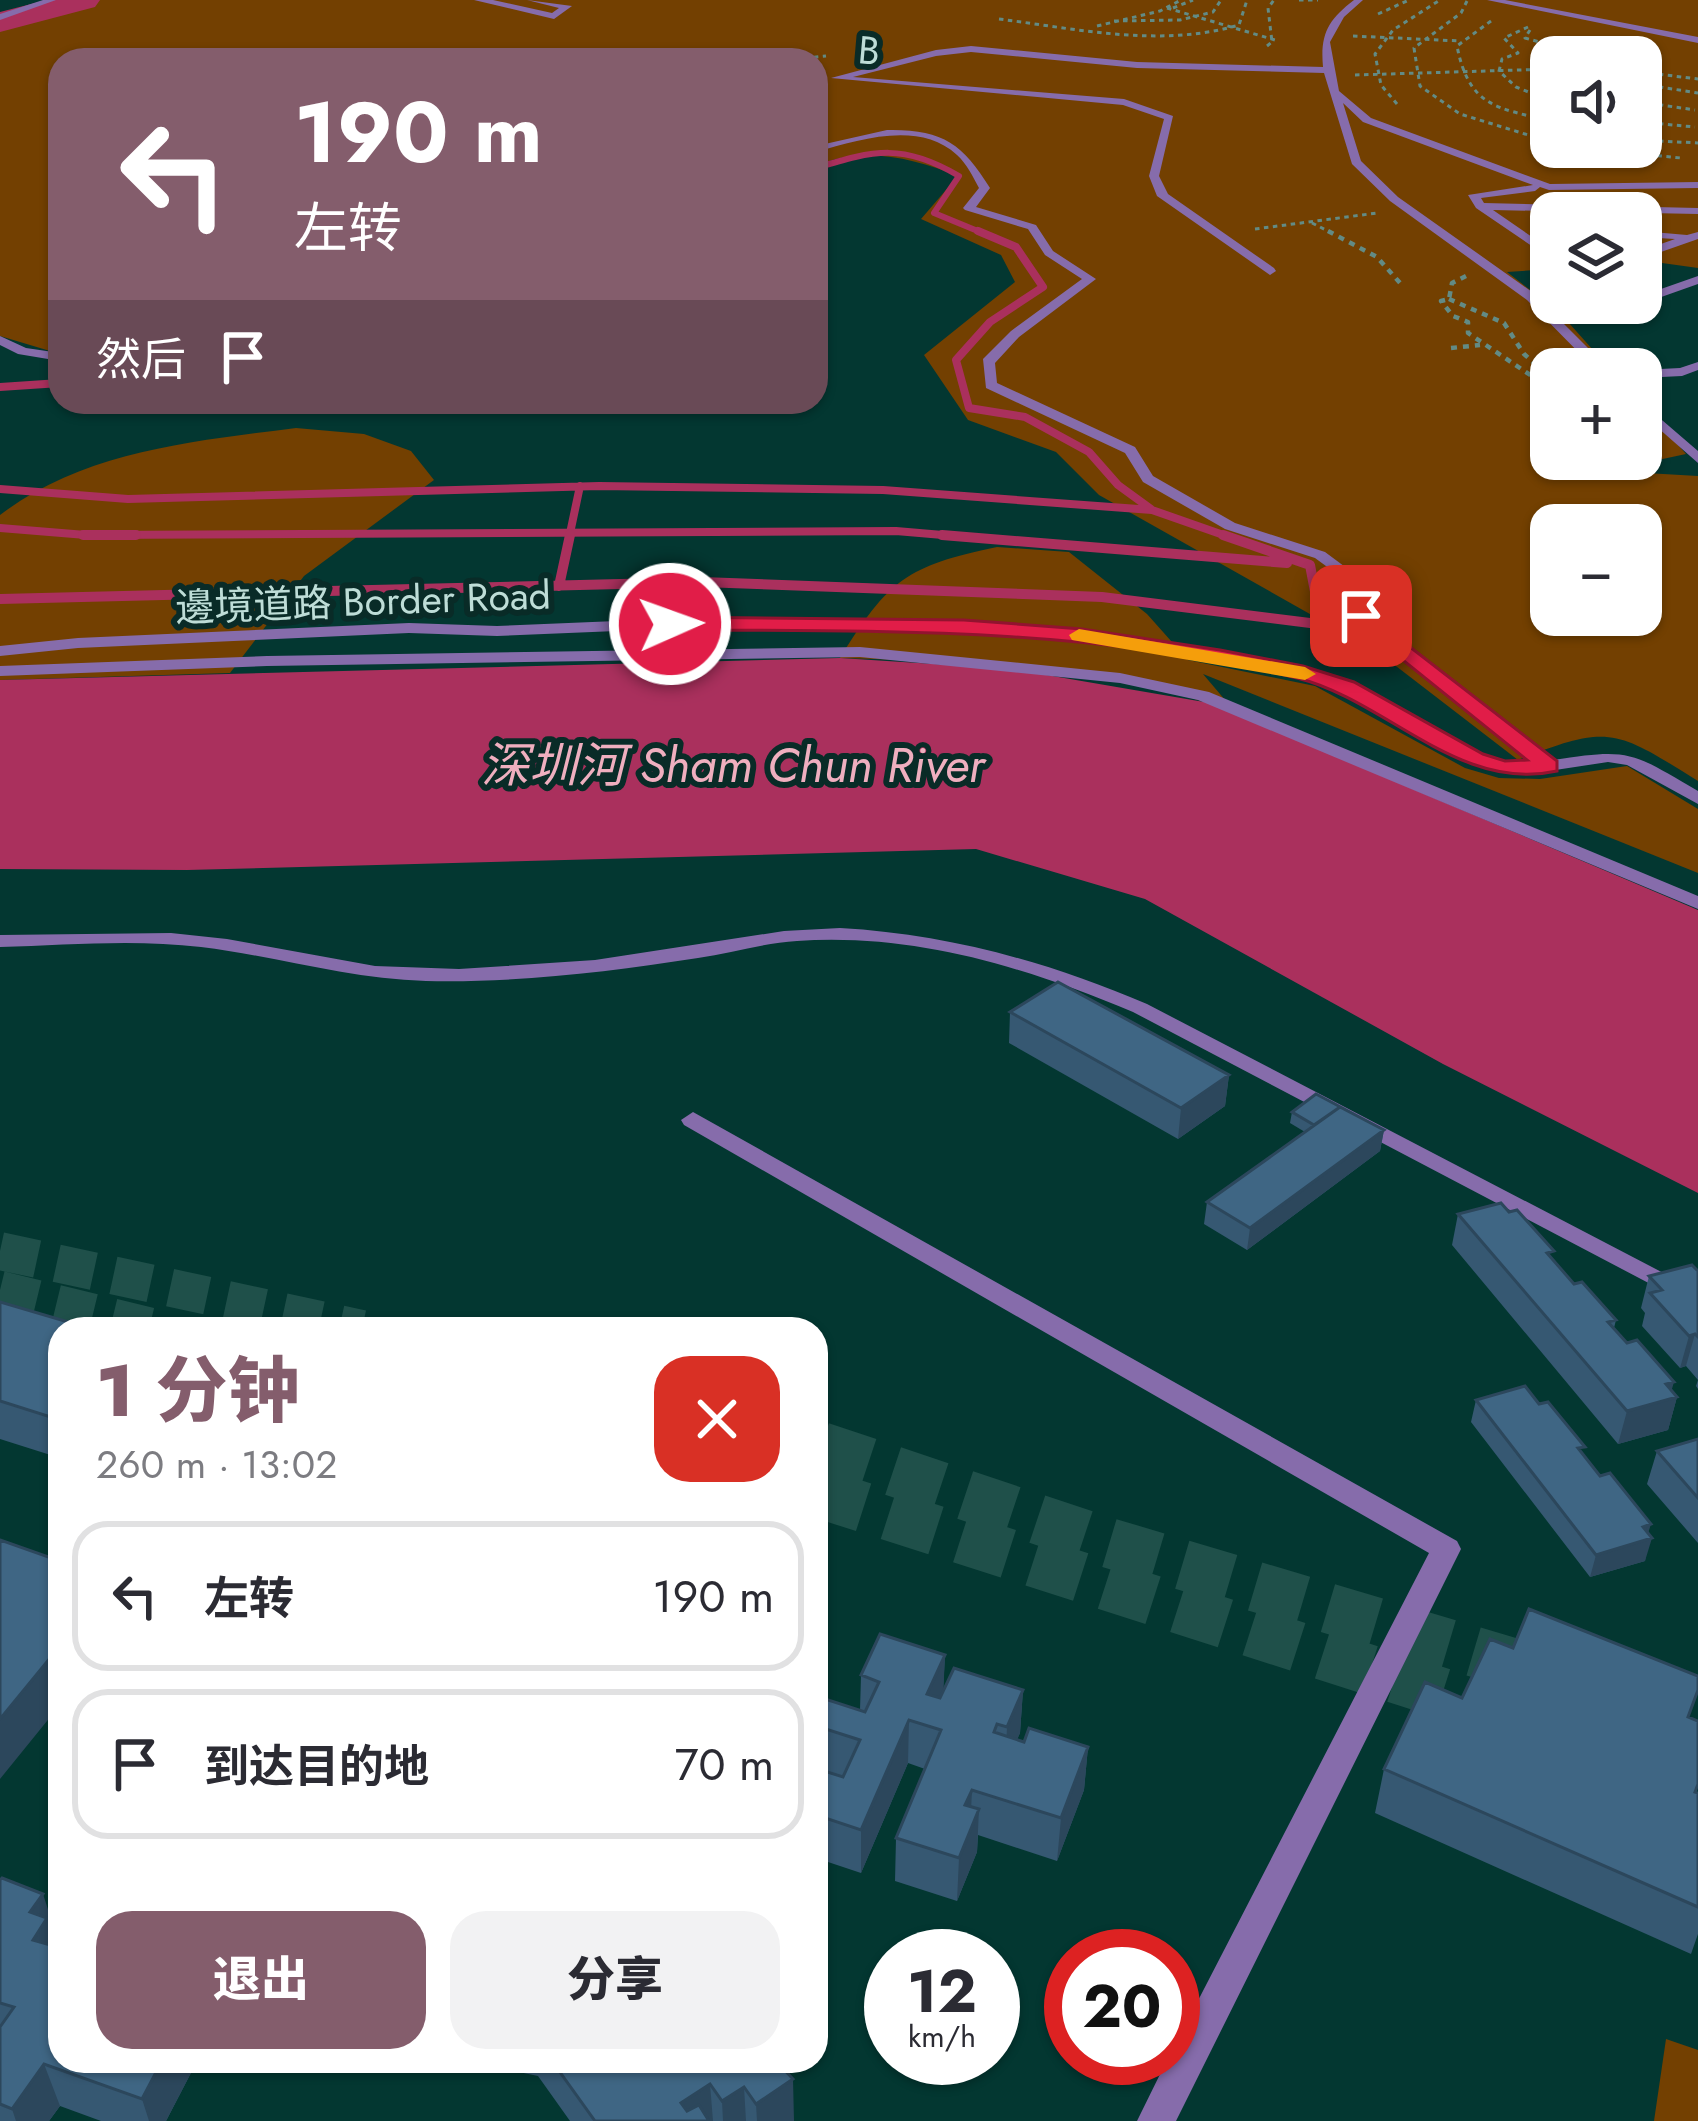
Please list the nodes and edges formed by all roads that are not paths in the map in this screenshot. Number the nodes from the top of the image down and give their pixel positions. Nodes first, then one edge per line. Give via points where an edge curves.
1 (52, 0) edge
2 (478, 0) edge
3 (532, 0) edge
4 (1359, 0) edge
5 (1491, 0) edge
6 (0, 17) edge
7 (1698, 40) edge
8 (1328, 70) junction
9 (1339, 94) junction
10 (1401, 134) junction
11 (1348, 141) junction
12 (828, 146) edge
13 (1672, 185) junction
14 (1698, 185) edge
15 (1549, 187) junction
16 (1480, 206) junction
17 (1698, 208) edge
18 (1494, 216) junction
19 (1530, 217) edge
20 (1662, 224) edge
21 (1512, 230) junction
22 (1530, 230) edge
23 (1697, 231) edge
24 (1662, 233) edge
25 (1530, 242) edge
26 (1662, 248) edge
27 (1270, 271) dead end
28 (1698, 280) edge
29 (1662, 293) edge
30 (1530, 298) edge
31 (1559, 324) edge
32 (0, 340) edge
33 (1582, 348) edge
34 (48, 355) edge
35 (1698, 366) edge
36 (1662, 373) edge
37 (1662, 426) edge
38 (1698, 459) edge
39 (4, 650) edge
40 (352, 659) junction
41 (0, 670) edge
42 (1549, 766) junction
43 (1698, 799) edge
44 (1698, 903) edge
45 (0, 941) edge
46 (693, 1120) dead end
47 (1698, 1301) edge
48 (1156, 2121) edge

1 - 6 lane
2 - 3 street via 554,16 567,6
4 - 8 lane via 1324,42
5 - 7 lane
8 - 9 lane
8 - 27 lane, B via 1137,65 971,49 836,79 1101,100 1158,112 1169,118 1154,176 1163,196
9 - 10 lane
9 - 11 lane
10 - 11 lane
10 - 15 lane
11 - 30 lane via 1364,173 1394,199
12 - 42 lane via 916,133 955,148 985,188 968,208 1032,227 1049,253 1090,279 988,362 991,385 1130,450 1148,479 1230,526 1320,555 1348,575 1361,616
13 - 14 lane
13 - 15 lane
13 - 17 lane
15 - 16 lane via 1483,191 1474,195
16 - 17 lane
16 - 18 lane
18 - 19 lane
18 - 21 lane
20 - 23 lane
21 - 22 lane
21 - 25 lane
23 - 24 lane
23 - 26 lane
28 - 29 lane
31 - 33 lane
32 - 34 lane
35 - 36 lane
37 - 38 lane
39 - 40 lane via 316,649
39 - 42 lane, 邊境道路 Border Road via 409,628 964,626 1082,636 1303,673 1346,687 1474,758 1504,768
40 - 41 lane
40 - 44 lane via 860,652 1120,678 1203,696
42 - 43 lane, 邊境道路 Border Road via 1633,760
45 - 47 lane via 180,940 421,975 625,962 796,935 992,956 1069,976 1140,1008
46 - 48 street via 1446,1549

